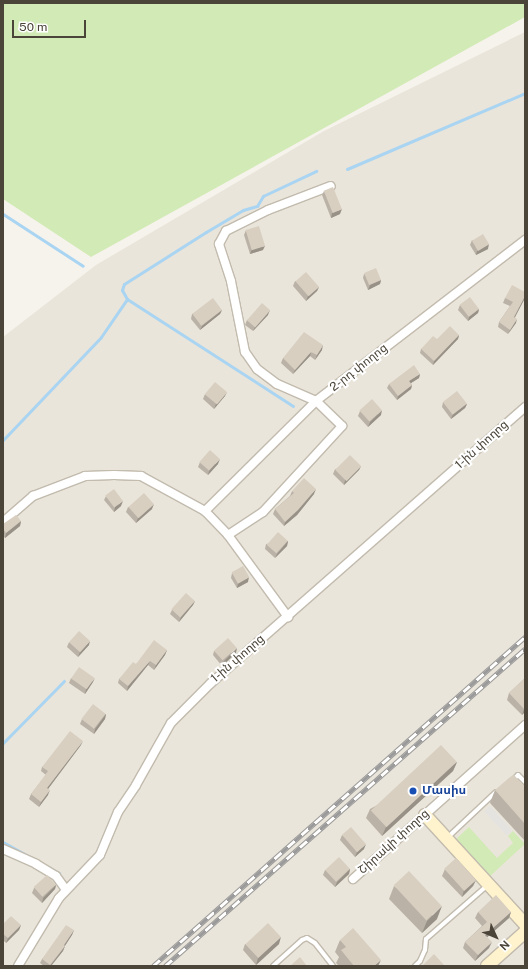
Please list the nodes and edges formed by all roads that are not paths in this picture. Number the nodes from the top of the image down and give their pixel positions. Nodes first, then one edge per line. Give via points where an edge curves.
1 (331, 186) edge
2 (525, 240) edge
3 (316, 401) junction
4 (525, 406) edge
5 (205, 511) junction
6 (3, 522) edge
7 (228, 535) junction
8 (288, 617) junction
9 (525, 725) edge
10 (525, 782) edge
11 (508, 785) edge
12 (502, 787) edge
13 (424, 815) junction
14 (446, 839) junction
15 (3, 849) edge
16 (352, 879) dead end
17 (488, 884) junction
18 (66, 890) junction
19 (525, 924) edge
20 (525, 932) edge
21 (18, 966) edge
22 (273, 966) edge
23 (333, 966) edge
24 (415, 966) edge
25 (487, 966) edge

1 - 3 street via 268,210 226,231 219,244 231,281 245,352 257,369 277,384
2 - 3 street, 2-րդ փողոց
3 - 5 street, 2-րդ փողոց
3 - 7 street via 342,426 263,512
4 - 8 street, 1-ին փողոց
5 - 6 street via 141,476 85,476 32,496
5 - 7 street
7 - 8 street
8 - 18 street, 1-ին փողոց via 211,683 171,722 118,812 100,855
9 - 13 street, Շիրակի փողոց
10 - 11 lane via 518,775
12 - 14 lane
13 - 14 main road
13 - 16 street, Շիրակի փողոց
14 - 17 main road
15 - 18 street via 56,876
17 - 19 main road
17 - 24 lane via 426,939 425,950
18 - 21 street, 1-ին փողոց
20 - 25 main road
22 - 23 lane via 307,938 315,943

